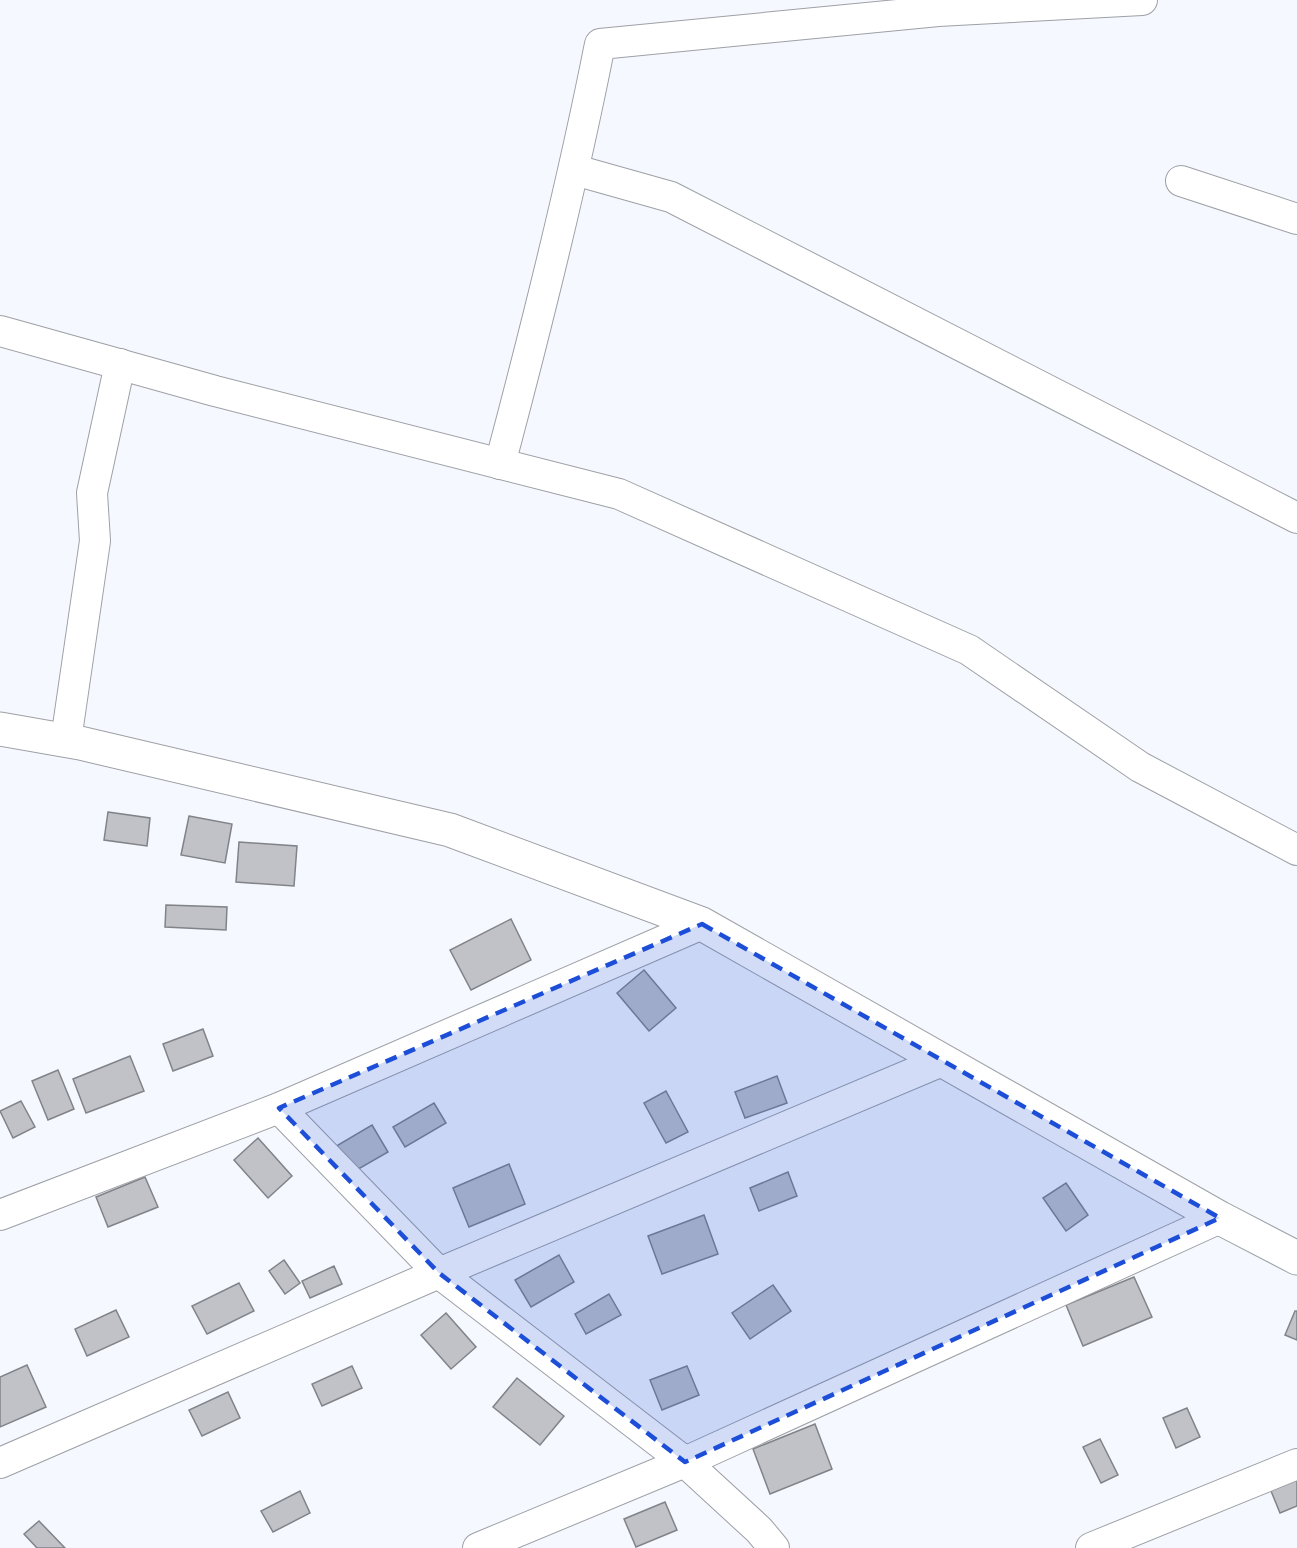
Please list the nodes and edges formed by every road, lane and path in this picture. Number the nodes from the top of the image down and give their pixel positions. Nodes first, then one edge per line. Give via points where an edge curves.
1 (1142, 0) edge
2 (1027, 3) edge
3 (575, 170) junction
4 (1180, 181) dead end
5 (1297, 219) edge
6 (0, 331) edge
7 (120, 364) junction
8 (500, 464) junction
9 (1297, 518) edge
10 (0, 729) edge
11 (66, 740) junction
12 (1297, 850) edge
13 (702, 924) junction
14 (942, 1061) junction
15 (279, 1108) junction
16 (0, 1215) edge
17 (1220, 1218) junction
18 (1297, 1258) edge
19 (439, 1273) junction
20 (685, 1462) junction
21 (0, 1463) edge
22 (1297, 1464) edge
23 (478, 1548) edge
24 (774, 1548) edge
25 (1090, 1548) edge

1 - 2 street
2 - 3 street via 600,44
3 - 8 street
3 - 9 street via 671,197
4 - 5 street
6 - 7 street
7 - 8 street
7 - 11 street via 92,493 95,541
8 - 12 street via 619,494 969,650 1140,767
10 - 11 street
11 - 13 street via 450,830
13 - 14 street
13 - 15 street
14 - 17 street
14 - 19 street
15 - 16 street
15 - 19 street
17 - 18 street
17 - 20 street
19 - 20 street
19 - 21 street
20 - 23 street
20 - 24 street
22 - 25 street

